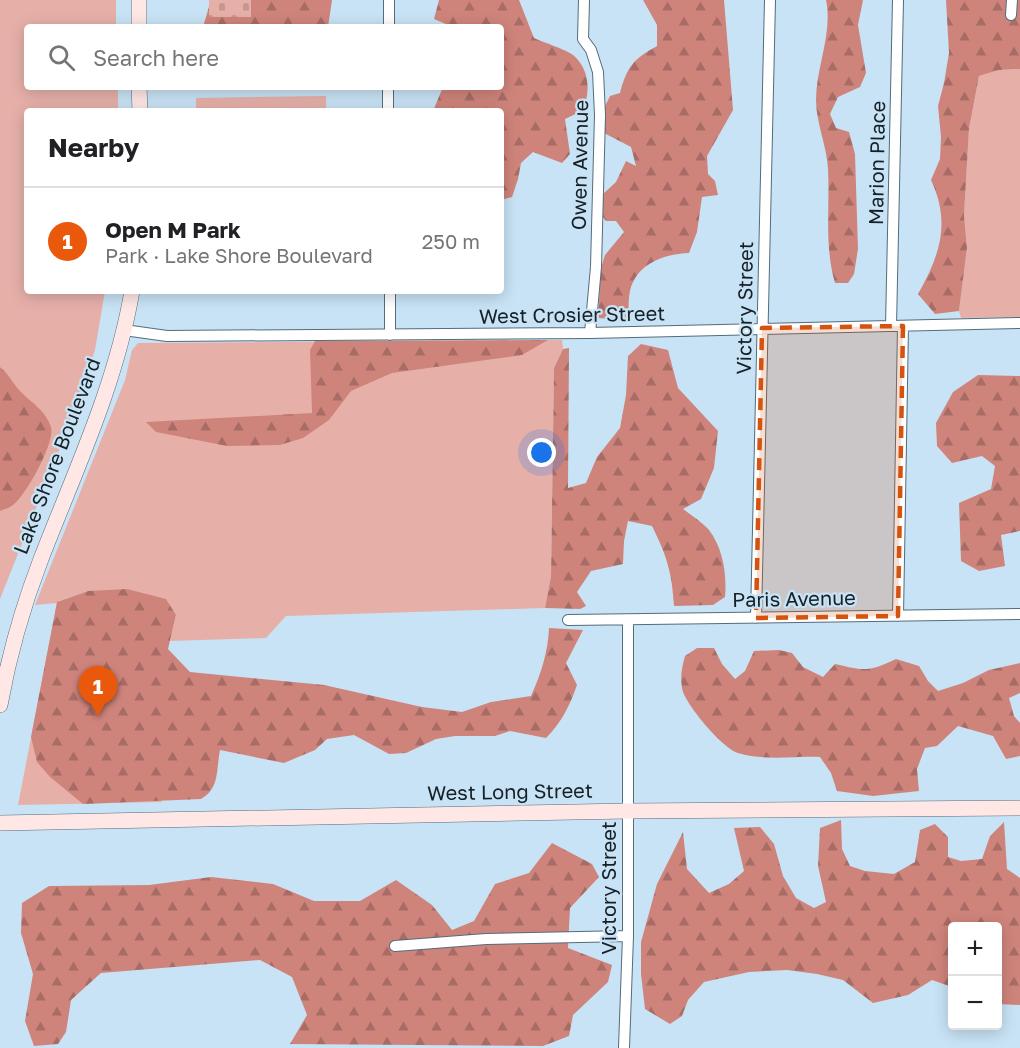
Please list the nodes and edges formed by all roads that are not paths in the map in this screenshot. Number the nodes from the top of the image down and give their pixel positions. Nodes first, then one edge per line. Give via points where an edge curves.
1 (139, 0) edge
2 (389, 0) edge
3 (584, 0) edge
4 (770, 0) edge
5 (898, 0) edge
6 (1012, 0) edge
7 (1011, 15) dead end
8 (139, 24) edge
9 (389, 24) edge
10 (140, 90) edge
11 (388, 90) edge
12 (140, 108) edge
13 (388, 108) edge
14 (131, 294) edge
15 (390, 294) edge
16 (1020, 323) edge
17 (891, 326) junction
18 (903, 326) junction
19 (762, 328) junction
20 (124, 330) junction
21 (590, 333) junction
22 (390, 335) junction
23 (1020, 614) edge
24 (898, 616) junction
25 (756, 618) junction
26 (568, 620) dead end
27 (627, 620) junction
28 (0, 705) edge
29 (1020, 808) edge
30 (628, 811) junction
31 (0, 823) edge
32 (627, 936) junction
33 (394, 946) dead end
34 (624, 1048) edge

1 - 8 street
2 - 9 street
3 - 21 street, Owen Avenue via 583,39 598,72 600,115
4 - 19 street, Victory Street
5 - 17 street, Marion Place
6 - 7 street
10 - 12 street
11 - 13 street
14 - 20 street, Lake Shore Boulevard
15 - 22 street
16 - 18 street, West Crosier Street
17 - 18 street, West Crosier Street
17 - 19 street, West Crosier Street
18 - 24 street
19 - 21 street, West Crosier Street
19 - 25 street, Victory Street
20 - 22 street, West Crosier Street via 167,336
20 - 28 street, Lake Shore Boulevard via 104,398 18,626
21 - 22 street, West Crosier Street
23 - 24 street, Paris Avenue
24 - 25 street, Paris Avenue
25 - 27 street, Paris Avenue
26 - 27 street, Paris Avenue
27 - 30 street, Victory Street
29 - 30 street, West Long Street
30 - 31 street, West Long Street
30 - 32 street, Victory Street
32 - 33 street via 486,939
32 - 34 street, Victory Street

